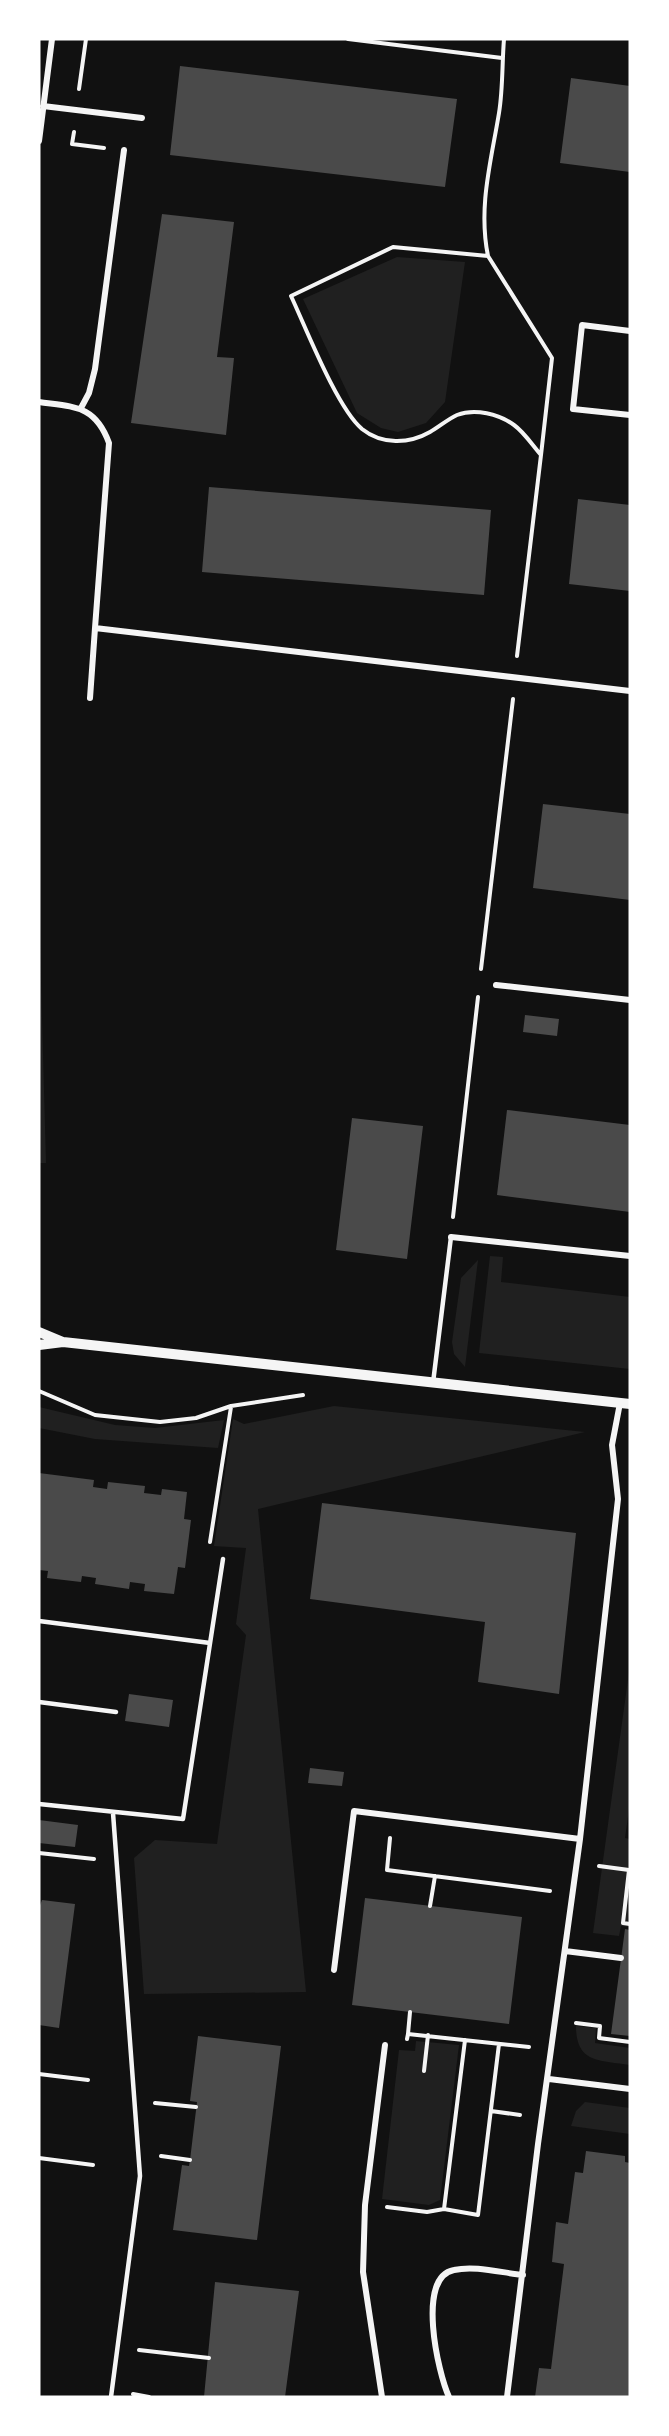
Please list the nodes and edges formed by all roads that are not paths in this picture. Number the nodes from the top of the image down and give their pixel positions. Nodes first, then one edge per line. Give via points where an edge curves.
1 (52, 39) edge
2 (43, 106) junction
3 (142, 118) dead end
4 (39, 141) edge
5 (124, 150) dead end
6 (630, 331) edge
7 (39, 402) edge
8 (81, 408) junction
9 (630, 416) edge
10 (95, 628) junction
11 (630, 691) edge
12 (90, 698) dead end
13 (496, 985) dead end
14 (630, 1000) edge
15 (451, 1237) joint
16 (630, 1256) edge
17 (39, 1332) edge
18 (63, 1342) junction
19 (39, 1345) edge
20 (433, 1383) junction
21 (625, 1404) edge
22 (222, 1559) dead end
23 (39, 1621) edge
24 (210, 1643) junction
25 (39, 1702) edge
26 (116, 1712) dead end
27 (39, 1804) edge
28 (113, 1813) junction
29 (580, 1839) junction
30 (565, 1951) junction
31 (621, 1958) dead end
32 (334, 1970) dead end
33 (385, 2045) road end
34 (549, 2079) junction
35 (630, 2089) edge
36 (523, 2275) junction
37 (111, 2397) edge
38 (382, 2397) edge
39 (449, 2397) edge
40 (507, 2397) edge

1 - 2 street
2 - 3 street
2 - 4 street
5 - 8 street via 95,369
6 - 9 street via 582,325 573,409
7 - 8 street
8 - 10 street via 94,416 109,443
10 - 11 street
10 - 12 street
13 - 14 street
15 - 16 street
15 - 20 lane
17 - 18 street
18 - 19 street
18 - 20 street
20 - 21 street
21 - 29 street via 612,1445 618,1499
22 - 24 lane
23 - 24 lane
24 - 28 lane via 183,1819
25 - 26 lane
27 - 28 lane
28 - 37 lane via 140,2176
29 - 30 street
29 - 32 street via 354,1811
30 - 31 street
30 - 34 street
33 - 38 street via 365,2205 363,2272
34 - 35 street
34 - 36 street
36 - 39 street via 468,2269 452,2270 441,2278 434,2291 432,2320
36 - 40 street

